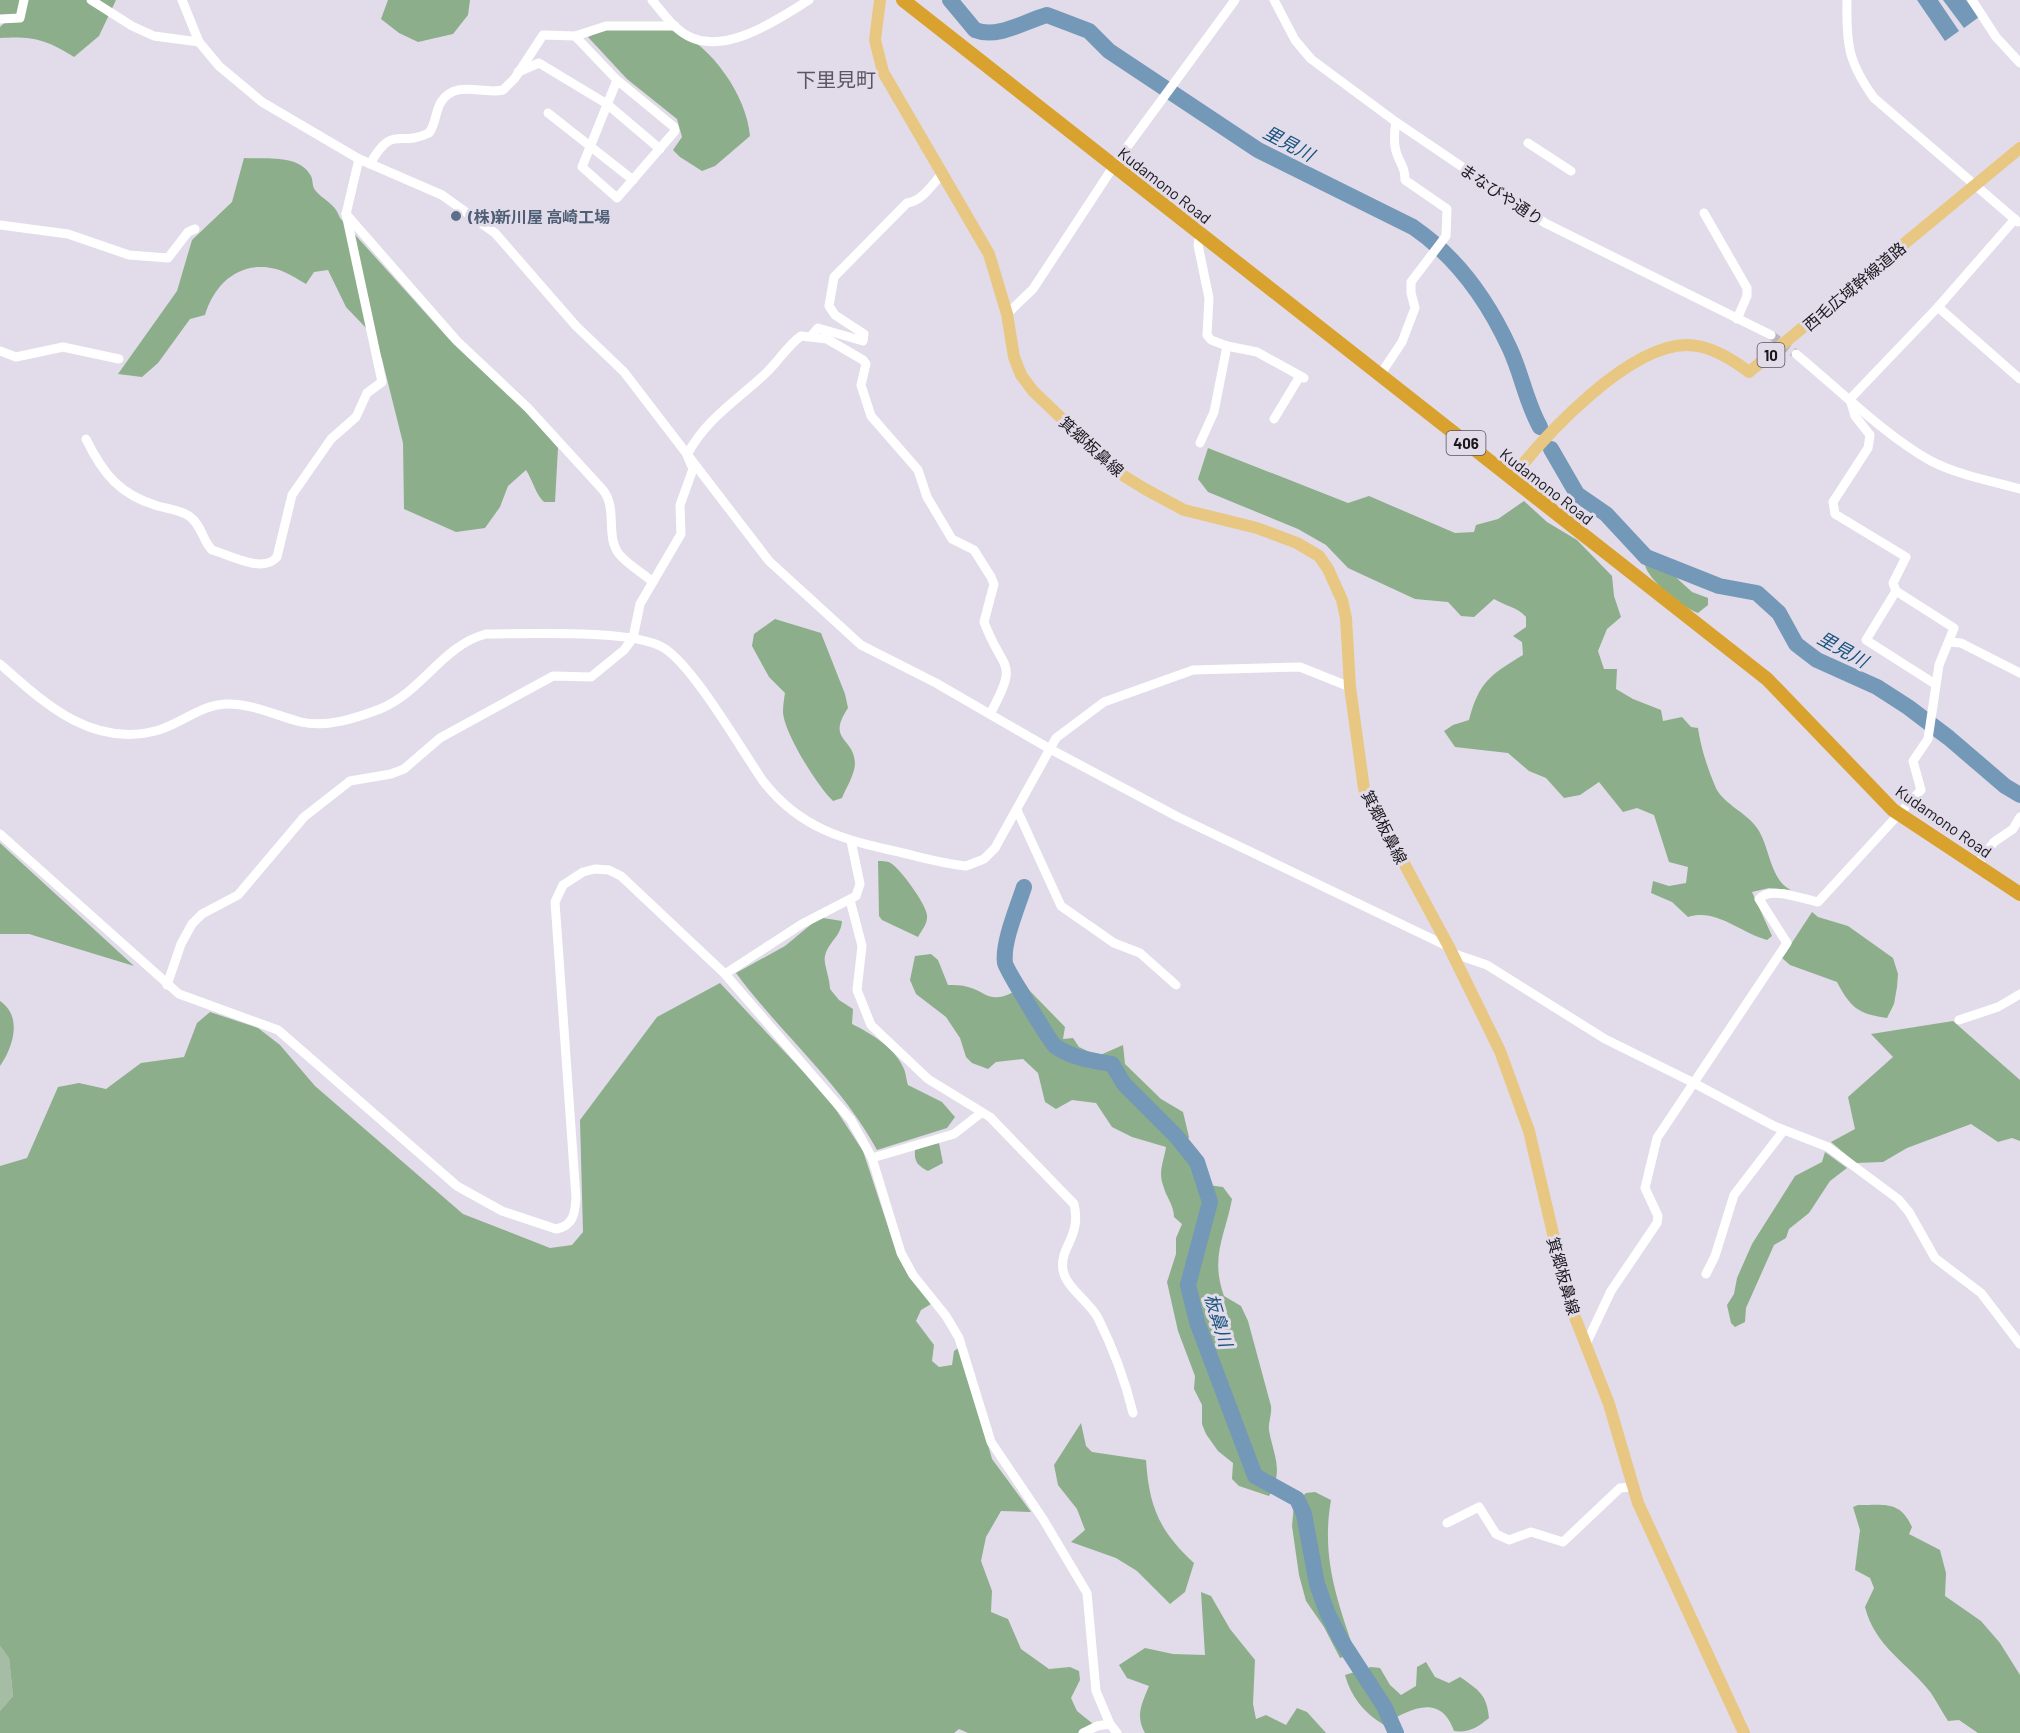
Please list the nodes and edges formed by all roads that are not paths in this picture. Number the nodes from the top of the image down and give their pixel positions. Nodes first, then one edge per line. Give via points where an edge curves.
1 (24, 0) edge
2 (91, 0) edge
3 (182, 0) edge
4 (652, 0) edge
5 (809, 0) edge
6 (880, 0) edge
7 (903, 0) edge
8 (1235, 0) edge
9 (1274, 0) edge
10 (1847, 0) edge
11 (1972, 0) edge
12 (0, 19) edge
13 (675, 26) junction
14 (575, 36) junction
15 (199, 42) junction
16 (2020, 63) edge
17 (518, 72) junction
18 (616, 80) junction
19 (607, 104) junction
20 (548, 113) dead end
21 (1396, 122) junction
22 (1528, 143) dead end
23 (591, 145) junction
24 (2020, 148) edge
25 (660, 149) junction
26 (359, 159) junction
27 (370, 164) junction
28 (1114, 166) junction
29 (1571, 171) dead end
30 (943, 173) junction
31 (633, 180) junction
32 (1975, 186) junction
33 (1704, 213) dead end
34 (346, 214) junction
35 (2018, 221) edge
36 (0, 225) edge
37 (195, 229) dead end
38 (1200, 234) junction
39 (1938, 307) junction
40 (1007, 314) junction
41 (1737, 319) junction
42 (1771, 335) tunnel mouth
43 (811, 336) junction
44 (1227, 346) junction
45 (0, 351) edge
46 (1796, 354) tunnel mouth
47 (119, 359) dead end
48 (1380, 375) junction
49 (2020, 379) edge
50 (1850, 399) junction
51 (1274, 419) dead end
52 (86, 439) dead end
53 (1200, 443) dead end
54 (687, 455) junction
55 (1510, 478) junction
56 (2020, 489) edge
57 (653, 582) junction
58 (1896, 591) junction
59 (633, 638) junction
60 (1950, 642) junction
61 (0, 664) edge
62 (2020, 673) edge
63 (1935, 684) junction
64 (1350, 687) junction
65 (990, 714) junction
66 (1050, 749) junction
67 (1017, 810) junction
68 (1899, 814) junction
69 (2020, 817) edge
70 (0, 834) edge
71 (850, 841) junction
72 (1977, 865) junction
73 (2020, 894) edge
74 (850, 900) junction
75 (1451, 950) junction
76 (725, 974) junction
77 (167, 985) junction
78 (1176, 985) dead end
79 (2020, 994) edge
80 (1959, 1020) dead end
81 (1692, 1082) junction
82 (981, 1113) junction
83 (1784, 1130) junction
84 (872, 1158) junction
85 (1706, 1274) dead end
86 (1586, 1344) junction
87 (2020, 1344) edge
88 (1133, 1413) dead end
89 (1632, 1487) junction
90 (1447, 1523) dead end
91 (1110, 1724) junction
92 (1083, 1733) edge
93 (1117, 1733) edge
94 (1744, 1733) edge

1 - 12 street via 20,18
2 - 15 street via 154,36
3 - 15 street
4 - 13 street
5 - 13 street via 746,35 698,40
6 - 30 main road, 箕郷板鼻線 via 875,40 883,72
7 - 28 highway, Kudamono Road / 406
8 - 28 street
9 - 21 street, まなびや通り via 1295,40 1311,59
10 - 32 street via 1848,50 1858,75 1874,98
11 - 16 street via 1996,37
13 - 14 street via 606,26
14 - 17 street via 543,35
14 - 18 street
15 - 26 street via 219,66 262,102
17 - 19 street via 539,63
17 - 27 street via 499,91 468,88 448,94 429,133 394,138 381,145
18 - 19 street
18 - 25 street via 675,127
19 - 23 street
19 - 25 street
20 - 23 street
21 - 41 street, まなびや通り via 1562,233
21 - 48 street via 1397,156 1405,168 1405,180 1447,209 1446,236 1412,282 1415,308 1402,342
22 - 29 street
23 - 31 street
23 - 31 street via 582,167 617,198
24 - 32 main road, 西毛広域幹線道路 / 10
25 - 31 street
26 - 27 street
26 - 34 street
27 - 54 street via 442,195 495,233 576,326 624,372
28 - 38 highway, Kudamono Road / 406
28 - 40 street via 1033,289
30 - 40 main road, 箕郷板鼻線 via 989,254
30 - 43 street via 922,196 907,203 864,243 834,277 829,306 864,334 863,341 826,328 818,328
32 - 35 street
32 - 55 main road, 西毛広域幹線道路 / 10 via 1749,372 1699,346 1670,346 1651,353 1630,364 1554,429
33 - 41 street via 1747,288
34 - 52 street via 382,382 367,393 357,417 331,439 292,495 273,562 262,566 212,550 190,516 156,506 113,483
34 - 57 street via 457,341 528,408 603,490 611,502 619,554
35 - 39 street
36 - 37 street via 68,234 129,255 168,258 188,232
38 - 44 street via 1198,245 1209,298 1207,335
38 - 48 highway, Kudamono Road / 406
39 - 49 street
39 - 50 street
40 - 64 main road, 箕郷板鼻線 via 1021,375 1119,472 1184,510 1279,535 1319,556 1342,600
41 - 42 street, まなびや通り
43 - 54 street via 795,340 766,372 725,407 695,439
43 - 65 street via 827,339 866,364 861,385 871,416 918,470 927,497 952,539 974,550 991,577 994,584 984,622 1008,672 1005,687
44 - 51 street via 1257,352 1302,377
44 - 53 street via 1214,412
45 - 47 street via 16,357 63,347
46 - 50 street
48 - 55 highway, Kudamono Road / 406
50 - 56 street via 1932,461
50 - 58 street via 1870,440 1833,502 1833,509 1835,514 1906,557 1893,583
54 - 57 street via 693,469 680,505 681,534
54 - 65 street via 769,561 861,645
55 - 68 highway, Kudamono Road / 406 via 1767,679
57 - 59 street via 637,614
58 - 60 street via 1954,628
58 - 63 street via 1866,640
59 - 61 street via 486,634 458,646 404,698 356,717 303,723 225,704 207,707 159,730 136,734 75,724
59 - 71 street via 653,643 682,664 763,781 789,810
59 - 77 street via 591,677 553,676 440,738 404,769 350,781 304,817 238,895 202,914 192,924
60 - 62 street via 1961,643
60 - 63 street via 1941,656
63 - 68 street via 1930,734 1913,761 1921,790
64 - 66 street via 1300,667 1186,671 1091,710 1056,738
64 - 75 main road, 箕郷板鼻線 via 1364,789
65 - 66 street
66 - 67 street
66 - 75 street via 1178,817
67 - 71 street via 995,848 973,864 957,865
67 - 78 street via 1061,906 1114,943 1140,953
68 - 72 highway, Kudamono Road / 406
68 - 81 street via 1818,902 1771,893 1759,899 1787,943
69 - 72 street
70 - 77 street
71 - 74 street via 860,884
72 - 73 highway, Kudamono Road / 406
74 - 76 street via 802,924
74 - 82 street via 862,946 857,990 868,1021 928,1079
75 - 81 street via 1497,970 1605,1039
75 - 86 main road, 箕郷板鼻線 via 1516,1091 1529,1131 1558,1265
76 - 77 street via 621,876 595,869 563,885 554,913 576,1198 572,1221 565,1228 556,1229 502,1211 457,1186 278,1030 193,1000
76 - 84 street via 851,1120
79 - 80 street via 1998,1007
81 - 83 street
81 - 86 street via 1657,1138 1646,1188 1658,1216 1657,1223 1611,1291
82 - 84 street via 954,1134
82 - 88 street via 994,1121 1074,1204 1075,1233 1064,1254 1062,1269 1097,1317 1126,1383
83 - 85 street via 1734,1196
83 - 87 street via 1828,1147 1898,1198 1935,1257 1981,1293
84 - 91 street via 902,1253 913,1275 959,1338 991,1442 1087,1593 1096,1692
86 - 89 main road, 箕郷板鼻線 via 1609,1404
89 - 90 street via 1620,1488 1563,1542 1532,1532 1509,1540 1496,1534 1479,1507
89 - 94 main road, 箕郷板鼻線
91 - 92 street
91 - 93 street

